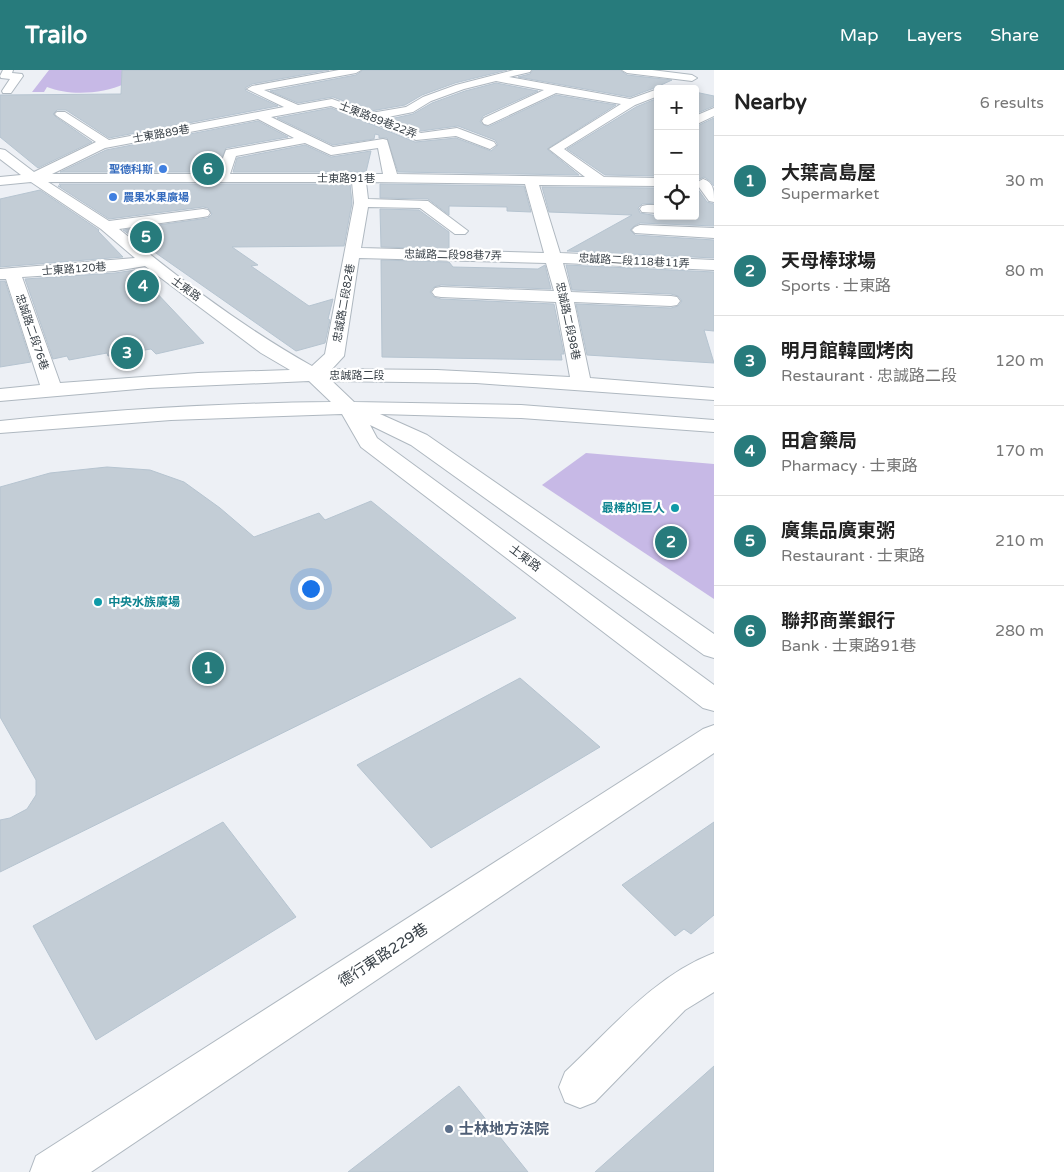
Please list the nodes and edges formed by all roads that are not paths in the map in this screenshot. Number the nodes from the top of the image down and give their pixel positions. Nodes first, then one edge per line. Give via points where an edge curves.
1 (8, 70) edge
2 (356, 70) edge
3 (526, 70) edge
4 (627, 70) edge
5 (703, 74) dead end
6 (494, 78) junction
7 (692, 78) junction
8 (675, 85) dead end
9 (555, 89) junction
10 (7, 91) dead end
11 (654, 94) edge
12 (631, 103) junction
13 (295, 108) junction
14 (714, 111) edge
15 (60, 114) dead end
16 (260, 116) junction
17 (371, 117) junction
18 (699, 119) edge
19 (488, 121) dead end
20 (145, 122) dead end
21 (169, 133) junction
22 (307, 139) junction
23 (107, 144) junction
24 (490, 145) dead end
25 (0, 153) edge
26 (33, 178) junction
27 (119, 178) junction
28 (222, 178) junction
29 (359, 178) junction
30 (391, 178) junction
31 (531, 180) junction
32 (0, 181) edge
33 (600, 181) junction
34 (654, 182) edge
35 (704, 183) edge
36 (361, 203) junction
37 (711, 206) edge
38 (78, 210) junction
39 (203, 213) dead end
40 (106, 226) junction
41 (640, 230) dead end
42 (460, 231) dead end
43 (714, 233) edge
44 (352, 253) junction
45 (554, 258) junction
46 (148, 261) junction
47 (714, 265) edge
48 (6, 274) edge
49 (441, 292) dead end
50 (564, 296) junction
51 (671, 301) dead end
52 (314, 375) junction
53 (581, 384) junction
54 (52, 390) junction
55 (714, 394) edge
56 (0, 395) edge
57 (348, 407) junction
58 (714, 426) edge
59 (0, 428) edge
60 (714, 648) edge
61 (714, 700) edge
62 (714, 737) edge
63 (714, 971) edge
64 (580, 1087) dead end
65 (52, 1172) edge

1 - 10 street via 5,76 18,76
2 - 13 street via 252,89
3 - 6 street
4 - 7 street
5 - 7 street
6 - 9 street
6 - 17 street via 427,99 409,110
7 - 8 street
9 - 12 street
9 - 19 street
11 - 12 street
12 - 33 street via 554,149
13 - 16 street, 士東路89巷
13 - 17 street, 士東路89巷22弄 via 332,102
14 - 18 street
15 - 23 street
16 - 21 street, 士東路89巷
16 - 22 street
17 - 24 street, 士東路89巷22弄 via 420,137 457,132
20 - 21 street
21 - 23 street, 士東路89巷
22 - 28 street via 232,153
22 - 30 street via 331,151 383,143
23 - 26 street, 士東路89巷
25 - 26 street, 士東路
26 - 27 street, 士東路91巷
26 - 32 street
26 - 38 street, 士東路
27 - 28 street, 士東路91巷
27 - 38 street via 84,192
28 - 29 street, 士東路91巷
29 - 30 street, 士東路91巷
29 - 36 street, 忠誠路二段82巷
30 - 31 street, 士東路91巷
31 - 33 street, 士東路91巷
31 - 45 street, 忠誠路二段98巷
33 - 34 street, 士東路91巷
35 - 37 street
36 - 42 street via 423,204
36 - 44 street, 忠誠路二段82巷
38 - 40 street, 士東路
39 - 40 street
40 - 46 street, 士東路
41 - 43 street
44 - 45 street, 忠誠路二段98巷7弄
44 - 52 street, 忠誠路二段82巷 via 334,356
45 - 47 street, 忠誠路二段118巷11弄
45 - 50 street, 忠誠路二段98巷
46 - 48 street, 士東路120巷
46 - 52 street, 士東路 via 268,349
48 - 54 street, 忠誠路二段76巷
49 - 50 street
50 - 51 street
50 - 53 street, 忠誠路二段98巷
52 - 53 street, 忠誠路二段 via 445,376
52 - 54 street, 忠誠路二段 via 158,381
52 - 57 street, 士東路
53 - 55 street, 忠誠路二段
54 - 56 street, 忠誠路二段
57 - 58 street via 523,411
57 - 59 street via 164,413
57 - 60 street, 士東路 via 419,440
57 - 61 street, 士東路 via 369,442
62 - 65 street, 德行東路229巷
63 - 64 street via 671,997

